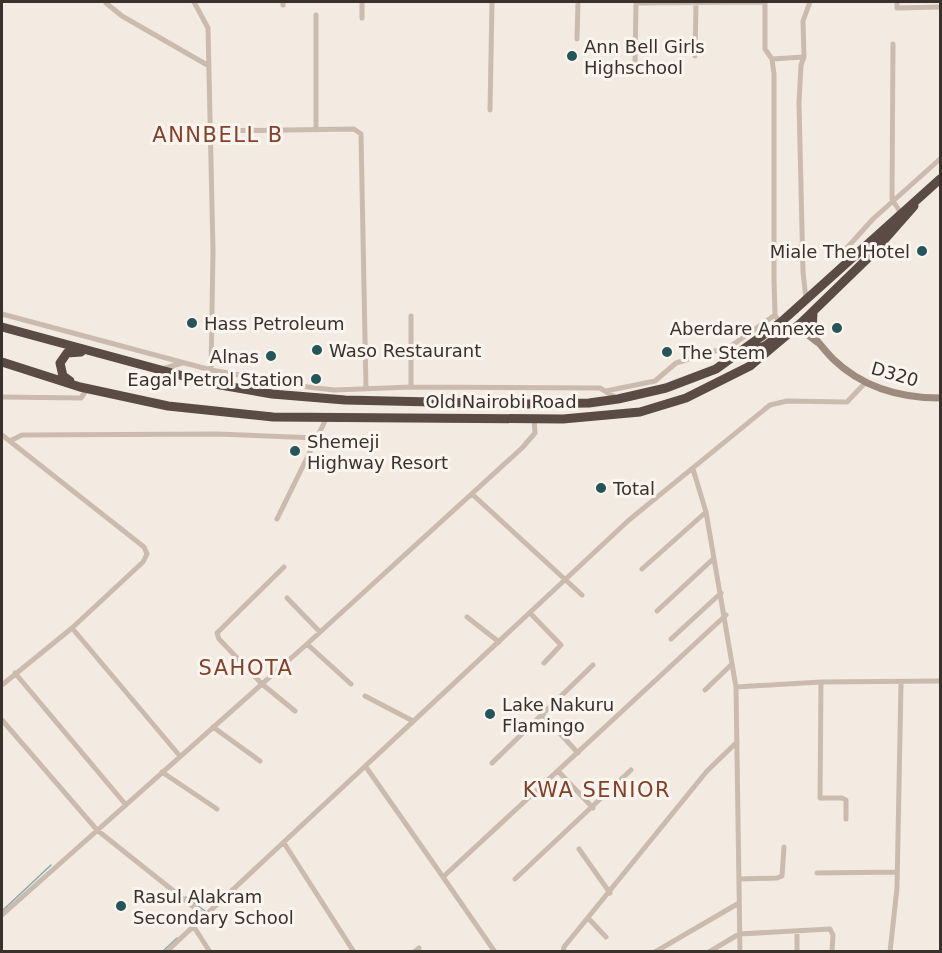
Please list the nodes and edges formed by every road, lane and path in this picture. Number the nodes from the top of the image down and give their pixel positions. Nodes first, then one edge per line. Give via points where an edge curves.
1 (194, 2) edge
2 (362, 2) edge
3 (492, 2) edge
4 (578, 2) edge
5 (636, 2) edge
6 (765, 2) edge
7 (810, 2) edge
8 (897, 2) edge
9 (106, 3) edge
10 (696, 3) junction
11 (940, 7) edge
12 (316, 15) dead end
13 (362, 18) dead end
14 (577, 39) dead end
15 (893, 44) dead end
16 (695, 56) dead end
17 (804, 57) junction
18 (772, 58) junction
19 (209, 66) junction
20 (635, 66) dead end
21 (490, 110) dead end
22 (316, 130) junction
23 (210, 131) junction
24 (940, 159) edge
25 (940, 179) edge
26 (925, 192) junction
27 (893, 200) junction
28 (900, 212) junction
29 (863, 247) junction
30 (774, 248) junction
31 (802, 248) junction
32 (844, 250) dead end
33 (806, 299) junction
34 (813, 312) junction
35 (2, 314) edge
36 (411, 316) dead end
37 (777, 319) junction
38 (799, 324) junction
39 (2, 327) edge
40 (812, 333) junction
41 (819, 343) junction
42 (90, 352) junction
43 (730, 359) junction
44 (2, 362) edge
45 (183, 362) junction
46 (160, 369) junction
47 (716, 369) junction
48 (211, 370) junction
49 (720, 382) junction
50 (865, 383) junction
51 (411, 387) junction
52 (84, 388) junction
53 (366, 389) junction
54 (606, 391) junction
55 (2, 397) edge
56 (940, 398) edge
57 (618, 399) junction
58 (327, 417) junction
59 (534, 419) junction
60 (2, 435) edge
61 (317, 438) junction
62 (10, 441) junction
63 (693, 469) junction
64 (472, 494) junction
65 (706, 512) junction
66 (277, 519) dead end
67 (713, 559) junction
68 (284, 567) dead end
69 (642, 569) dead end
70 (567, 578) junction
71 (721, 593) junction
72 (582, 595) dead end
73 (287, 598) dead end
74 (657, 611) dead end
75 (530, 613) junction
76 (726, 615) junction
77 (467, 617) dead end
78 (72, 628) junction
79 (320, 632) junction
80 (671, 639) dead end
81 (499, 642) junction
82 (307, 644) junction
83 (544, 663) dead end
84 (732, 664) junction
85 (593, 665) dead end
86 (15, 673) junction
87 (940, 681) edge
88 (821, 682) junction
89 (901, 683) junction
90 (262, 684) junction
91 (351, 684) dead end
92 (2, 685) edge
93 (736, 687) junction
94 (705, 690) dead end
95 (365, 696) dead end
96 (295, 711) dead end
97 (542, 714) junction
98 (2, 720) edge
99 (413, 721) junction
100 (213, 727) junction
101 (737, 742) junction
102 (578, 753) junction
103 (180, 755) junction
104 (260, 761) dead end
105 (492, 763) dead end
106 (366, 767) junction
107 (631, 770) dead end
108 (558, 771) junction
109 (162, 772) junction
110 (126, 805) junction
111 (593, 808) junction
112 (217, 809) dead end
113 (846, 819) dead end
114 (97, 830) junction
115 (284, 843) junction
116 (784, 847) dead end
117 (579, 849) dead end
118 (897, 872) junction
119 (817, 873) dead end
120 (443, 876) junction
121 (515, 879) dead end
122 (739, 879) junction
123 (610, 893) junction
124 (739, 903) junction
125 (2, 915) edge
126 (205, 916) junction
127 (589, 919) junction
128 (194, 927) junction
129 (797, 932) junction
130 (740, 934) junction
131 (606, 937) dead end
132 (351, 950) edge
133 (166, 951) edge
134 (210, 951) edge
135 (495, 951) edge
136 (563, 951) edge
137 (655, 951) edge
138 (710, 951) edge
139 (740, 951) edge
140 (797, 951) edge
141 (832, 951) edge
142 (890, 951) edge

1 - 19 street via 207,22
2 - 13 street
3 - 21 street
4 - 14 street
5 - 10 street
5 - 20 street
6 - 10 street
6 - 18 street via 765,49
7 - 17 street via 803,21
8 - 11 street via 897,9
9 - 19 street
10 - 16 street
12 - 22 street
15 - 27 street
17 - 18 street
17 - 31 street via 800,102
18 - 30 street
19 - 23 street
22 - 23 street
22 - 53 street via 354,129 361,134
23 - 48 street
24 - 27 street
25 - 26 highway, Old Nairobi Road
26 - 28 highway, Old Nairobi Road
26 - 34 highway, Old Nairobi Road via 870,256
27 - 28 street
27 - 32 street
28 - 29 highway, Old Nairobi Road
29 - 33 highway, Old Nairobi Road
29 - 38 highway
30 - 31 street
30 - 37 street
31 - 33 street
33 - 37 highway, Old Nairobi Road
34 - 38 highway, Old Nairobi Road
34 - 40 highway
35 - 45 street
36 - 51 street
37 - 43 highway, Old Nairobi Road
37 - 54 street via 731,346 676,363 655,381
38 - 40 street, D320
38 - 41 street, D320
38 - 43 highway via 765,346
38 - 49 highway, Old Nairobi Road via 750,366
39 - 42 highway, Old Nairobi Road
40 - 41 street, D320
41 - 50 street, D320 / D320 via 841,367
42 - 46 highway, Old Nairobi Road
42 - 52 highway via 72,351 60,363 63,376
43 - 47 highway, Old Nairobi Road
44 - 52 highway, Old Nairobi Road
45 - 46 street
45 - 48 street
46 - 57 highway, Old Nairobi Road via 249,391 335,400 526,404
47 - 49 highway via 723,373
47 - 57 highway, Old Nairobi Road via 666,388
48 - 53 street via 308,387
49 - 59 highway, Old Nairobi Road via 686,398 640,412
50 - 56 street, D320 / D320 via 900,394
50 - 63 street via 847,402 787,401 770,405
51 - 53 street
51 - 54 street
52 - 55 street via 81,398
52 - 58 highway, Old Nairobi Road via 205,411
54 - 57 street
58 - 59 highway, Old Nairobi Road
58 - 61 street
59 - 64 street via 532,438
60 - 62 street
61 - 62 street via 22,435
61 - 66 street
62 - 78 street via 146,550 143,562
63 - 65 street
63 - 70 street via 629,520
64 - 70 street
64 - 79 street
65 - 67 street
65 - 69 street
67 - 71 street
67 - 74 street
68 - 90 street via 217,633
70 - 72 street
70 - 75 street
71 - 76 street
71 - 80 street
73 - 79 street
75 - 81 street
75 - 83 street via 561,645
76 - 84 street
76 - 102 street
77 - 81 street
78 - 86 street
78 - 103 street
79 - 82 street
81 - 99 street
82 - 90 street
82 - 91 street
84 - 93 street
84 - 94 street
85 - 97 street
86 - 92 street
86 - 110 street
87 - 89 street
88 - 89 street
88 - 93 street
88 - 113 street via 820,798 846,800
89 - 118 street
90 - 96 street
90 - 100 street
93 - 101 street
95 - 99 street
97 - 102 street
97 - 105 street
98 - 114 street
99 - 106 street
100 - 103 street
100 - 104 street
101 - 122 street
101 - 123 street via 708,771
102 - 108 street
103 - 109 street
106 - 115 street
106 - 120 street
107 - 111 street
108 - 111 street
108 - 120 street
109 - 110 street
109 - 112 street
110 - 114 street
111 - 121 street
114 - 125 street
114 - 126 street
115 - 126 street
115 - 132 street
116 - 122 street via 782,876
117 - 123 street
118 - 119 street
118 - 142 street
120 - 135 street
122 - 124 street
123 - 127 street
124 - 130 street
124 - 137 street
126 - 128 street
127 - 131 street
127 - 136 street
128 - 133 street
128 - 134 street
129 - 130 street
129 - 140 street
129 - 141 street via 830,929
130 - 138 street
130 - 139 street

